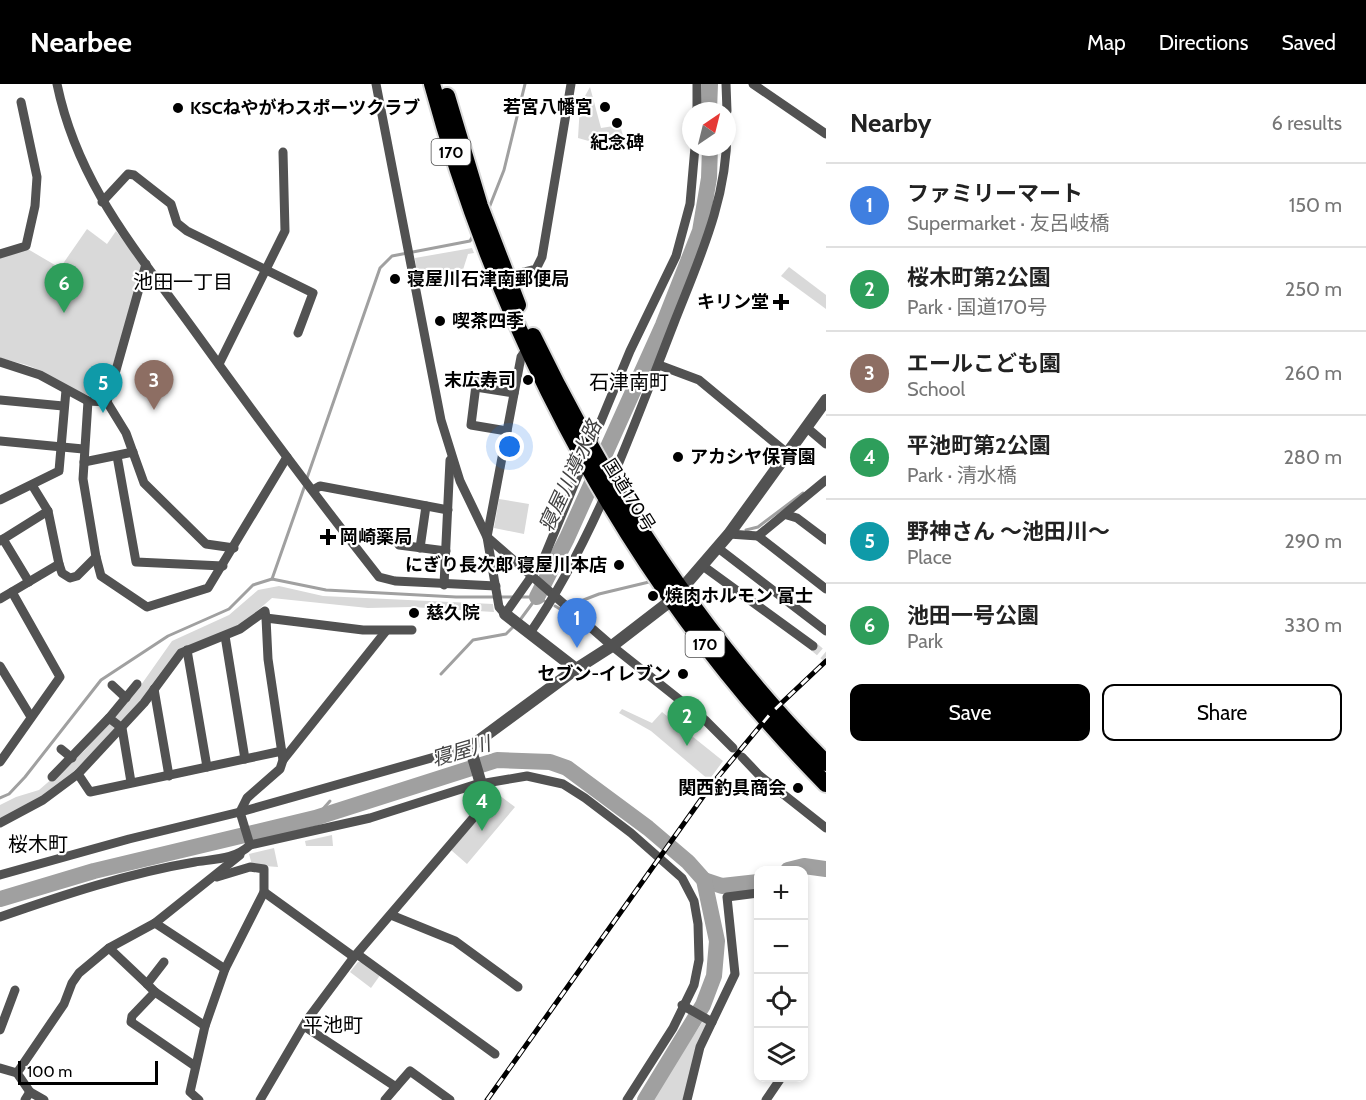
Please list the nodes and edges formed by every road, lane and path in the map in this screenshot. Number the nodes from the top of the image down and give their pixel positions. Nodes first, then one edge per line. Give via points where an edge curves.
1 (57, 84) edge
2 (376, 84) edge
3 (432, 84) edge
4 (444, 84) edge
5 (571, 84) edge
6 (697, 84) edge
7 (726, 84) edge
8 (753, 84) edge
9 (21, 102) dead end
10 (697, 102) edge
11 (727, 102) edge
12 (826, 134) edge
13 (283, 152) dead end
14 (694, 156) edge
15 (728, 156) edge
16 (102, 202) junction
17 (481, 224) junction
18 (0, 254) edge
19 (146, 264) junction
20 (265, 270) junction
21 (502, 277) junction
22 (298, 333) dead end
23 (531, 344) junction
24 (0, 362) edge
25 (219, 364) junction
26 (658, 365) junction
27 (66, 390) junction
28 (514, 393) junction
29 (0, 400) edge
30 (826, 400) edge
31 (88, 401) junction
32 (107, 402) junction
33 (63, 406) junction
34 (806, 427) junction
35 (507, 431) junction
36 (0, 441) edge
37 (826, 444) edge
38 (59, 446) junction
39 (83, 449) junction
40 (133, 452) junction
41 (787, 453) junction
42 (450, 454) junction
43 (117, 456) junction
44 (588, 456) junction
45 (287, 457) junction
46 (84, 462) junction
47 (32, 485) junction
48 (605, 486) junction
49 (824, 486) edge
50 (312, 489) junction
51 (0, 500) edge
52 (426, 506) junction
53 (448, 510) junction
54 (48, 511) junction
55 (787, 515) junction
56 (729, 534) junction
57 (758, 536) junction
58 (488, 537) junction
59 (2, 540) edge
60 (826, 540) edge
61 (399, 545) dead end
62 (234, 548) junction
63 (420, 548) junction
64 (718, 548) junction
65 (446, 551) junction
66 (96, 557) junction
67 (59, 564) junction
68 (223, 566) junction
69 (703, 566) junction
70 (532, 579) junction
71 (28, 582) junction
72 (444, 585) junction
73 (496, 588) junction
74 (826, 588) edge
75 (12, 592) junction
76 (678, 595) junction
77 (555, 597) junction
78 (0, 599) edge
79 (505, 609) junction
80 (266, 618) junction
81 (412, 630) dead end
82 (386, 631) junction
83 (528, 631) junction
84 (826, 631) edge
85 (225, 636) junction
86 (612, 646) junction
87 (813, 646) tunnel mouth
88 (187, 650) junction
89 (0, 666) edge
90 (576, 669) junction
91 (137, 684) dead end
92 (112, 685) dead end
93 (154, 689) junction
94 (126, 698) junction
95 (31, 717) junction
96 (109, 718) junction
97 (122, 728) junction
98 (61, 748) dead end
99 (733, 748) dead end
100 (471, 750) junction
101 (282, 755) junction
102 (742, 757) dead end
103 (72, 758) junction
104 (1, 759) edge
105 (244, 759) junction
106 (826, 764) edge
107 (207, 767) junction
108 (78, 774) junction
109 (169, 776) junction
110 (52, 777) dead end
111 (480, 781) junction
112 (131, 782) junction
113 (826, 784) edge
114 (242, 815) junction
115 (0, 823) edge
116 (826, 828) edge
117 (249, 842) junction
118 (241, 854) junction
119 (0, 875) edge
120 (213, 878) junction
121 (264, 892) junction
122 (754, 893) edge
123 (391, 915) junction
124 (0, 917) edge
125 (155, 923) junction
126 (109, 948) junction
127 (356, 956) junction
128 (164, 962) dead end
129 (225, 969) junction
130 (147, 984) junction
131 (518, 987) dead end
132 (15, 990) dead end
133 (155, 992) junction
134 (682, 1005) junction
135 (712, 1022) junction
136 (205, 1026) junction
137 (303, 1026) junction
138 (0, 1030) edge
139 (495, 1054) dead end
140 (195, 1066) junction
141 (0, 1068) edge
142 (16, 1073) junction
143 (778, 1082) edge
144 (396, 1087) junction
145 (28, 1096) edge
146 (262, 1099) edge
147 (44, 1100) edge
148 (199, 1100) edge
149 (385, 1100) edge
150 (450, 1100) edge
151 (627, 1100) edge
152 (687, 1100) edge
153 (766, 1100) edge

1 - 16 street via 67,126
2 - 42 street
3 - 17 highway, 国道170号 / 170
4 - 17 highway, 国道170号 / 170
5 - 21 street via 542,257 536,269
6 - 10 street
7 - 11 street
8 - 12 street
9 - 18 street via 37,177 35,206 26,246
13 - 20 street via 285,231
14 - 44 street via 690,204 676,256 630,351
15 - 26 street via 708,241
16 - 19 street
16 - 20 street via 128,174 134,175 171,204 177,223 187,231
17 - 21 highway, 国道170号 / 170
19 - 25 street
19 - 32 street
20 - 22 street via 313,293
20 - 25 street
21 - 23 highway, 国道170号 / 170
23 - 28 street via 521,357
23 - 44 highway, 国道170号 / 170
24 - 27 street via 40,375
25 - 45 street
26 - 41 street via 699,380
26 - 48 street
27 - 31 street
27 - 33 street
28 - 35 street
28 - 35 street via 476,382 471,425
29 - 33 street
30 - 34 street
31 - 32 street
31 - 39 street
32 - 40 street
33 - 38 street
34 - 37 street
34 - 41 street
35 - 58 street
36 - 38 street
38 - 39 street
38 - 47 street via 59,471
39 - 46 street
40 - 43 street
40 - 62 street via 144,483 206,544
41 - 56 street
42 - 53 street
42 - 58 street
43 - 46 street
43 - 68 street via 136,562
44 - 48 highway, 国道170号 / 170
44 - 70 street
45 - 50 street
45 - 62 street
46 - 66 street via 85,495
47 - 51 street
47 - 54 street
48 - 76 highway, 国道170号 / 170
48 - 77 street
49 - 55 street via 788,509
50 - 52 street via 320,486
50 - 72 street via 379,577
52 - 53 street
52 - 63 street
53 - 65 street
54 - 59 street
54 - 67 street
55 - 57 street
55 - 60 street
56 - 57 street
56 - 64 street
57 - 74 street
58 - 70 street
58 - 73 street
59 - 71 street
61 - 63 street
62 - 68 street
63 - 65 street
64 - 69 street
64 - 84 street
65 - 72 street
66 - 67 street via 70,578 62,573
66 - 68 street via 101,576 147,607 208,588
67 - 71 street
69 - 76 street
69 - 87 street
70 - 77 street
70 - 79 street
71 - 75 street
72 - 73 street
73 - 79 street
75 - 78 street
75 - 95 street via 60,677
76 - 86 street
76 - 106 highway, 国道170号 / 170
76 - 113 highway, 国道170号 / 170 via 742,690
77 - 83 street
77 - 86 street
79 - 83 street
80 - 82 street
80 - 85 street via 265,611
80 - 101 street
81 - 82 street
82 - 101 street
83 - 90 street
85 - 88 street
85 - 105 street
86 - 90 street
86 - 99 street via 705,720
88 - 93 street via 180,653
88 - 107 street
89 - 95 street
90 - 100 street
91 - 94 street
92 - 94 street
93 - 97 street
93 - 109 street
94 - 96 street
95 - 104 street
96 - 97 street
96 - 103 street
97 - 108 street
97 - 112 street
98 - 103 street
100 - 111 street
100 - 114 street
101 - 105 street
101 - 114 street via 280,769 247,798
102 - 116 street
103 - 110 street
105 - 107 street
107 - 109 street
108 - 112 street via 90,792
108 - 115 street
109 - 112 street
111 - 117 street via 370,818
111 - 123 street via 480,810
111 - 134 street via 527,776 563,784 631,833 682,878 694,901 699,960 694,985
114 - 117 street
114 - 119 street via 129,839
117 - 118 street
118 - 120 street
118 - 124 street via 172,866
120 - 121 street via 250,867 264,869
120 - 125 street
121 - 127 street
121 - 129 street
122 - 135 street via 727,897 735,974
123 - 127 street
123 - 131 street via 455,941
125 - 126 street
125 - 129 street
126 - 130 street
126 - 142 street via 72,982 64,1004
127 - 137 street
127 - 139 street
128 - 130 street
129 - 136 street
130 - 133 street
132 - 138 street
133 - 136 street
133 - 140 street via 131,1022
134 - 135 street
134 - 151 street via 673,1028
135 - 152 street via 700,1047
136 - 140 street
137 - 144 street
137 - 146 street
140 - 148 street via 190,1092
141 - 142 street
142 - 145 street
143 - 153 street
144 - 149 street
144 - 150 street via 410,1071
145 - 147 street

